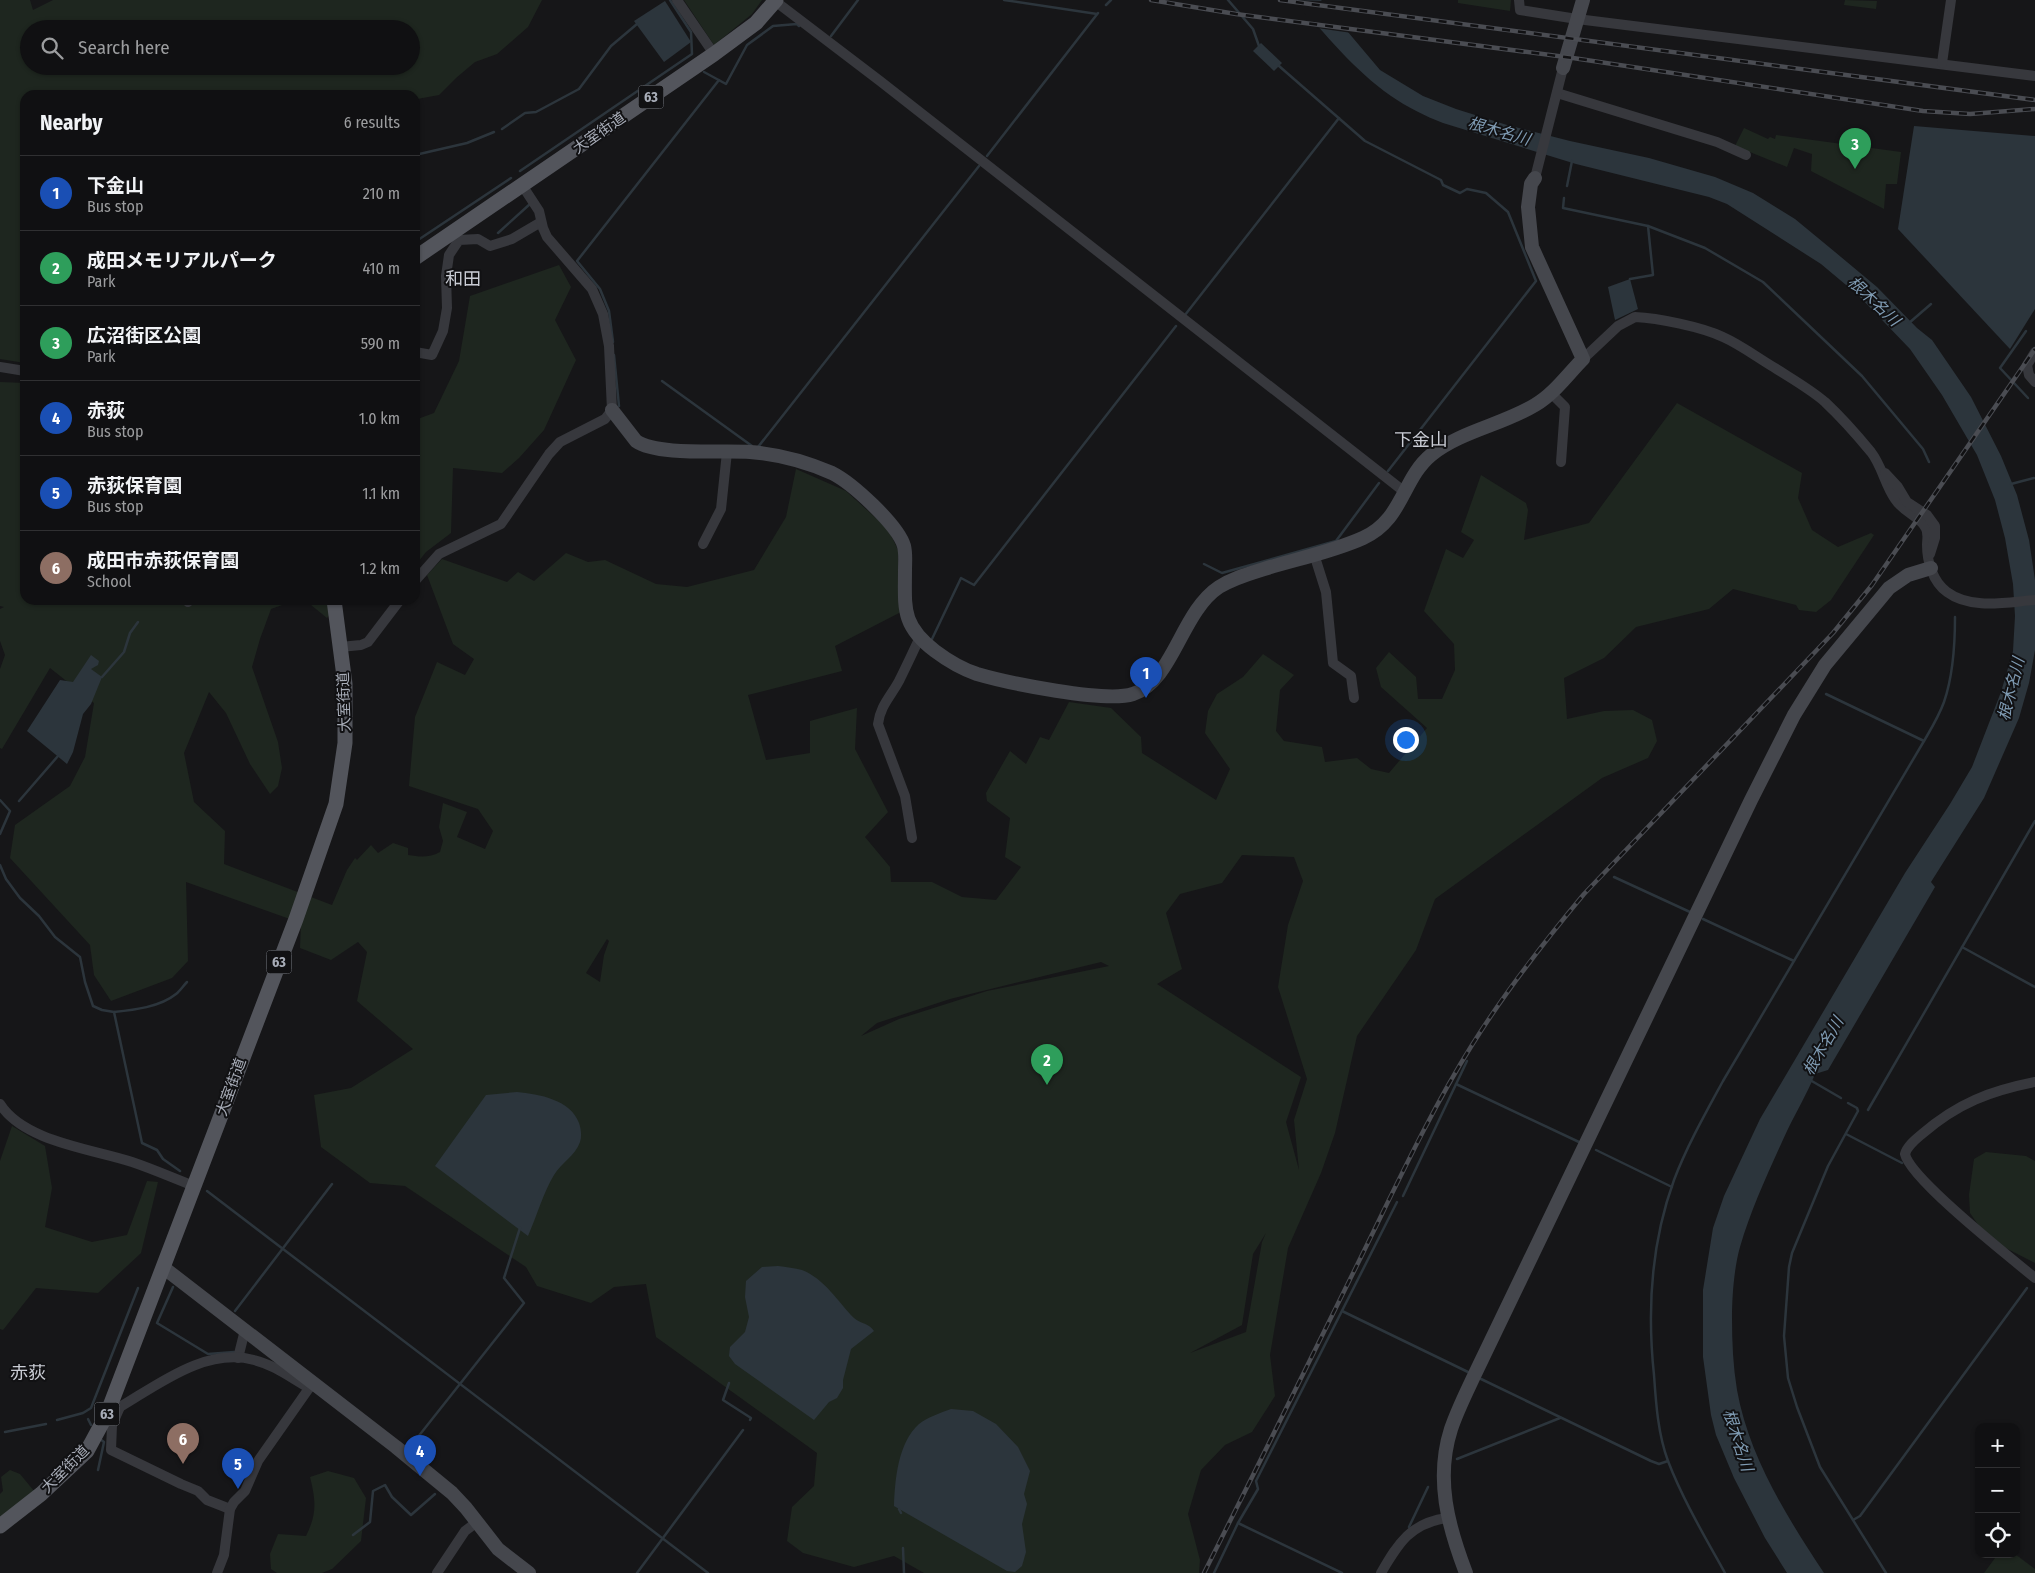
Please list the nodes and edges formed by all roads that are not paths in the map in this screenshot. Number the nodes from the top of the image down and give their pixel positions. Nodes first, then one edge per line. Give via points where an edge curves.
1 (677, 0) edge
2 (1518, 0) edge
3 (1584, 0) edge
4 (1951, 0) edge
5 (776, 1) edge
6 (1577, 19) junction
7 (714, 54) junction
8 (1942, 63) junction
9 (1563, 68) joint
10 (2035, 76) edge
11 (1556, 98) junction
12 (1746, 155) dead end
13 (1535, 178) joint
14 (522, 185) junction
15 (541, 222) junction
16 (420, 255) edge
17 (2035, 352) edge
18 (420, 353) edge
19 (1583, 359) junction
20 (0, 367) edge
21 (20, 370) edge
22 (2035, 382) edge
23 (1551, 393) junction
24 (612, 410) junction
25 (727, 452) junction
26 (1561, 462) dead end
27 (1406, 493) junction
28 (703, 544) dead end
29 (1314, 554) junction
30 (1930, 564) junction
31 (420, 575) edge
32 (2035, 600) edge
33 (335, 605) edge
34 (396, 605) edge
35 (920, 637) junction
36 (340, 647) junction
37 (1354, 698) dead end
38 (912, 838) dead end
39 (2035, 1082) edge
40 (0, 1104) edge
41 (194, 1186) junction
42 (164, 1268) junction
43 (2035, 1278) edge
44 (245, 1330) junction
45 (238, 1358) junction
46 (311, 1385) junction
47 (114, 1408) junction
48 (230, 1509) junction
49 (1447, 1518) junction
50 (477, 1522) junction
51 (0, 1526) edge
52 (218, 1573) edge
53 (437, 1573) edge
54 (529, 1573) edge
55 (1380, 1573) edge
56 (1466, 1573) edge

1 - 7 street
2 - 6 street via 1520,10
3 - 6 street
4 - 8 street
5 - 7 main road, 大室街道 / 63 via 756,22
5 - 27 street
6 - 8 street
6 - 9 street
7 - 14 main road, 大室街道 / 63
8 - 10 street
9 - 11 street
11 - 12 street via 1717,142
11 - 13 street
13 - 19 street via 1528,207 1532,247
14 - 15 street via 539,211
14 - 16 main road, 大室街道 / 63
15 - 18 street via 512,240 490,246 478,239 459,240 448,255 443,331 432,355
15 - 24 street via 547,237 592,289 603,314 609,346
17 - 22 street via 2027,365
19 - 23 street
19 - 30 street via 1618,326 1635,317 1722,336 1825,402 1872,454 1901,508 1925,526
20 - 21 street
23 - 26 street via 1564,407
23 - 27 street via 1525,411 1447,444 1419,468
24 - 25 street via 641,445
24 - 31 street via 605,419 560,442 501,524 439,554
25 - 28 street via 721,509
25 - 35 street via 751,452 794,460 835,474 873,505 897,530 903,544 905,610
27 - 29 street via 1397,509 1374,532
29 - 35 street via 1238,577 1216,589 1195,610 1159,675 1146,688 1134,693 1108,696 1055,690 975,673 935,651
29 - 37 street via 1326,592 1333,663 1351,676
30 - 32 street via 1938,584 1952,596 1967,602
30 - 49 street via 1889,588 1825,666 1794,715 1462,1402 1451,1430 1445,1462
33 - 36 main road, 大室街道 / 63
34 - 36 street via 368,642
35 - 38 street via 898,683 883,705 878,724 905,796
36 - 41 main road, 大室街道 / 63 via 345,684 344,742 336,804 296,919
39 - 43 street via 1968,1102 1928,1129 1905,1154 1913,1170 1941,1199
40 - 41 street via 16,1121 48,1138 132,1162
41 - 42 main road, 大室街道 / 63
42 - 44 street
42 - 47 main road, 大室街道 / 63
44 - 45 street
44 - 46 street
45 - 46 street via 268,1364
45 - 47 street via 221,1358 194,1365
46 - 48 street via 258,1461 245,1491
46 - 50 street via 452,1493
47 - 48 street via 111,1450
47 - 51 main road, 大室街道 / 63 via 87,1451 41,1494
48 - 52 street via 224,1555
49 - 55 street via 1429,1523 1404,1538
49 - 56 street
50 - 53 street via 465,1531
50 - 54 street via 498,1550

